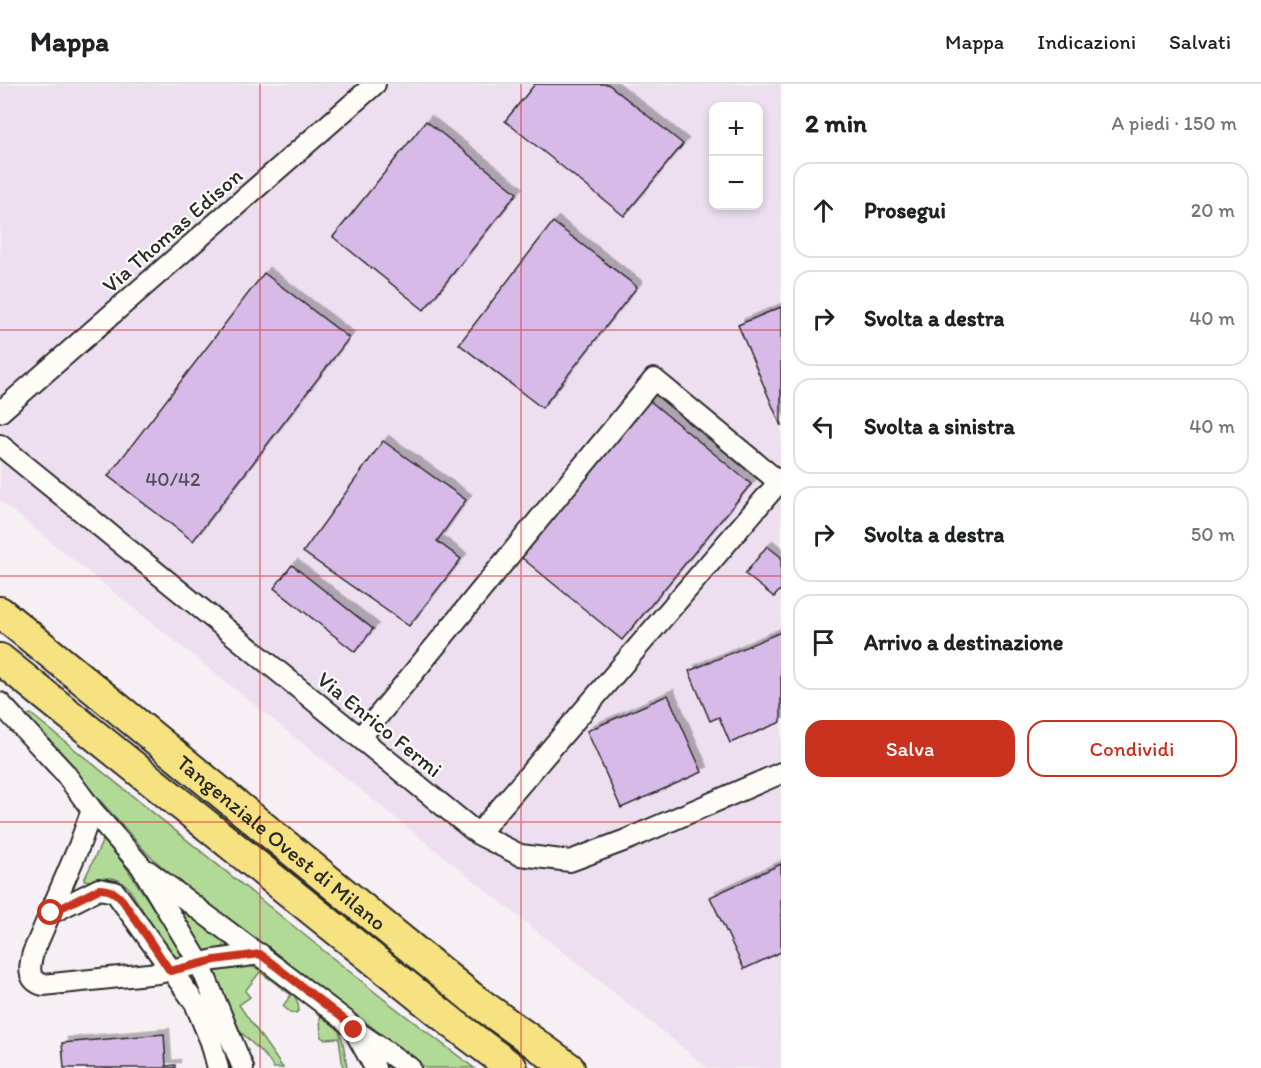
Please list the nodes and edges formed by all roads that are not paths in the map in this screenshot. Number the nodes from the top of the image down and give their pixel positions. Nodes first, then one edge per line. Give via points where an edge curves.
1 (375, 84) edge
2 (0, 412) edge
3 (0, 446) edge
4 (0, 612) edge
5 (0, 659) edge
6 (0, 703) edge
7 (360, 738) junction
8 (781, 773) edge
9 (92, 810) junction
10 (477, 834) junction
11 (141, 866) junction
12 (51, 913) junction
13 (260, 954) junction
14 (201, 964) junction
15 (170, 971) junction
16 (354, 1030) junction
17 (218, 1068) edge
18 (243, 1068) edge
19 (375, 1068) edge
20 (410, 1068) edge
21 (512, 1068) edge
22 (569, 1068) edge

1 - 2 street, Via Thomas Edison
3 - 7 street, Via Enrico Fermi
4 - 22 highway, Tangenziale Ovest di Milano via 471,996
5 - 21 highway, Tangenziale Ovest di Milano
6 - 9 street via 64,772
7 - 10 street, Via Enrico Fermi
7 - 10 street via 654,379 779,482
8 - 10 street, Via Enrico Fermi via 570,861 520,855
9 - 11 street
9 - 12 street
11 - 13 street
11 - 14 street
12 - 15 street via 99,889 116,892
12 - 15 street via 30,962 35,982 43,985
13 - 14 street
13 - 16 street
14 - 15 street
14 - 18 street
15 - 17 street via 195,1003
16 - 19 street
16 - 20 street

